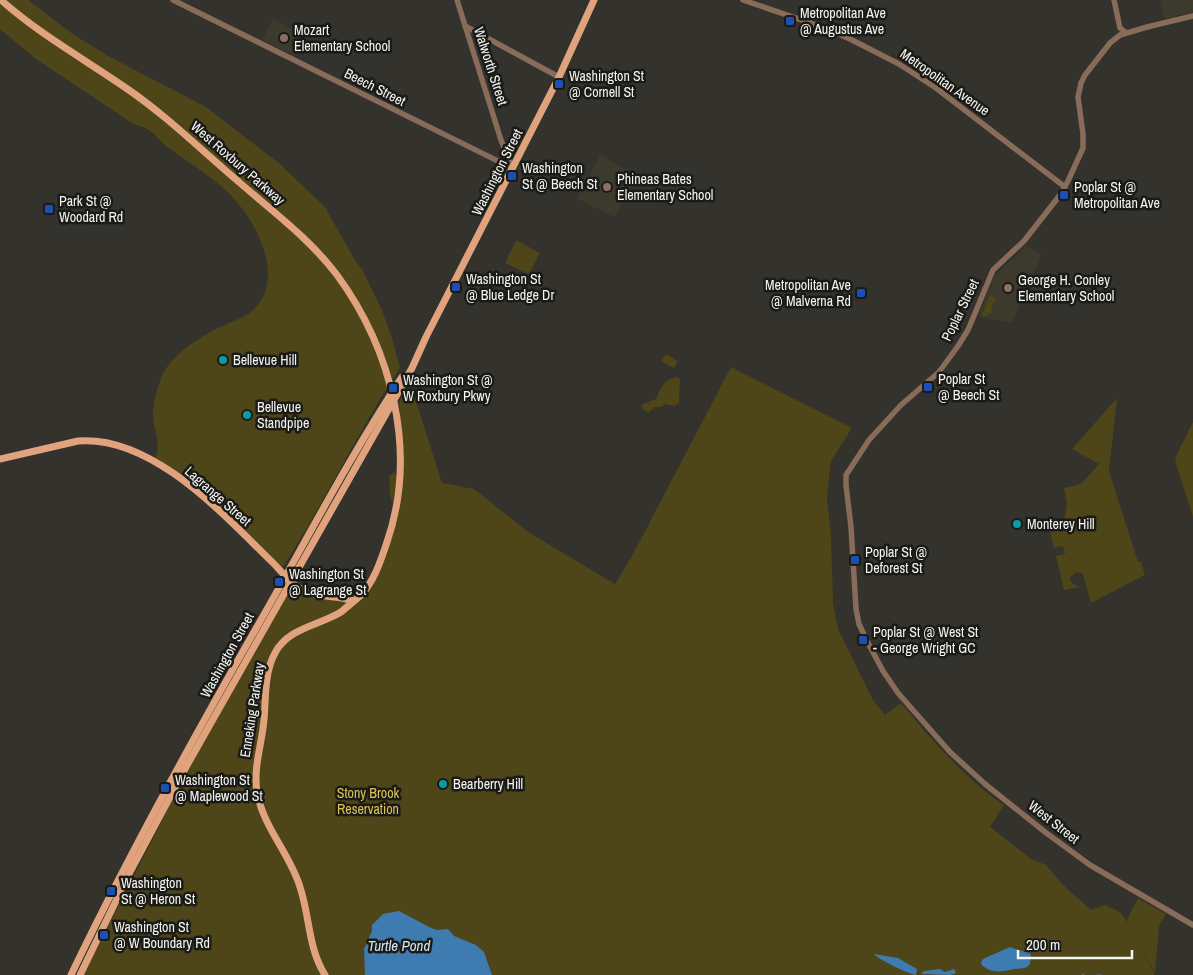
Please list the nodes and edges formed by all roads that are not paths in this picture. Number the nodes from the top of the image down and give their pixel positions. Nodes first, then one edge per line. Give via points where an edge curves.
1 (0, 0) edge
2 (173, 0) edge
3 (457, 0) edge
4 (594, 0) edge
5 (743, 0) edge
6 (1114, 0) edge
7 (1193, 16) edge
8 (465, 26) junction
9 (1125, 32) junction
10 (559, 77) junction
11 (512, 168) junction
12 (1065, 187) junction
13 (393, 397) junction
14 (382, 422) junction
15 (400, 448) junction
16 (0, 459) edge
17 (286, 575) junction
18 (291, 581) junction
19 (354, 601) junction
20 (917, 716) joint
21 (1193, 925) edge
22 (71, 975) edge
23 (80, 975) edge
24 (325, 975) edge

1 - 13 main road, West Roxbury Parkway via 34,27 162,114 306,239 334,272 357,308 378,350
2 - 11 street, Beech Street
3 - 8 street, Walworth Street
4 - 10 main road, Washington Street
5 - 12 street, Metropolitan Avenue via 825,28 900,64
6 - 9 street via 1120,28
7 - 9 street
8 - 10 street
8 - 11 street, Walworth Street
9 - 12 street, Poplar Street via 1110,43 1081,83 1078,98 1083,148
10 - 11 main road, Washington Street
11 - 13 main road, Washington Street
12 - 20 street, Poplar Street via 1017,248 993,270 968,330 939,372 869,440 846,476 859,624 883,671
13 - 14 main road, Washington Street
13 - 15 main road, Enneking Parkway
13 - 17 main road, Washington Street via 366,434
14 - 15 main road via 389,420 395,424
14 - 18 main road, Washington Street
15 - 19 main road, Enneking Parkway via 401,480 394,523 373,578
16 - 17 main road, Lagrange Street via 78,441 109,442 124,447 188,483
17 - 18 main road, Lagrange Street
17 - 22 main road, Washington Street via 128,859
18 - 19 main road, Lagrange Street via 312,594
18 - 23 main road, Washington Street via 186,767
19 - 24 main road, Enneking Parkway via 280,644 267,677 257,759 257,793 262,810 300,885 312,946
20 - 21 street, West Street via 985,784 1061,845

